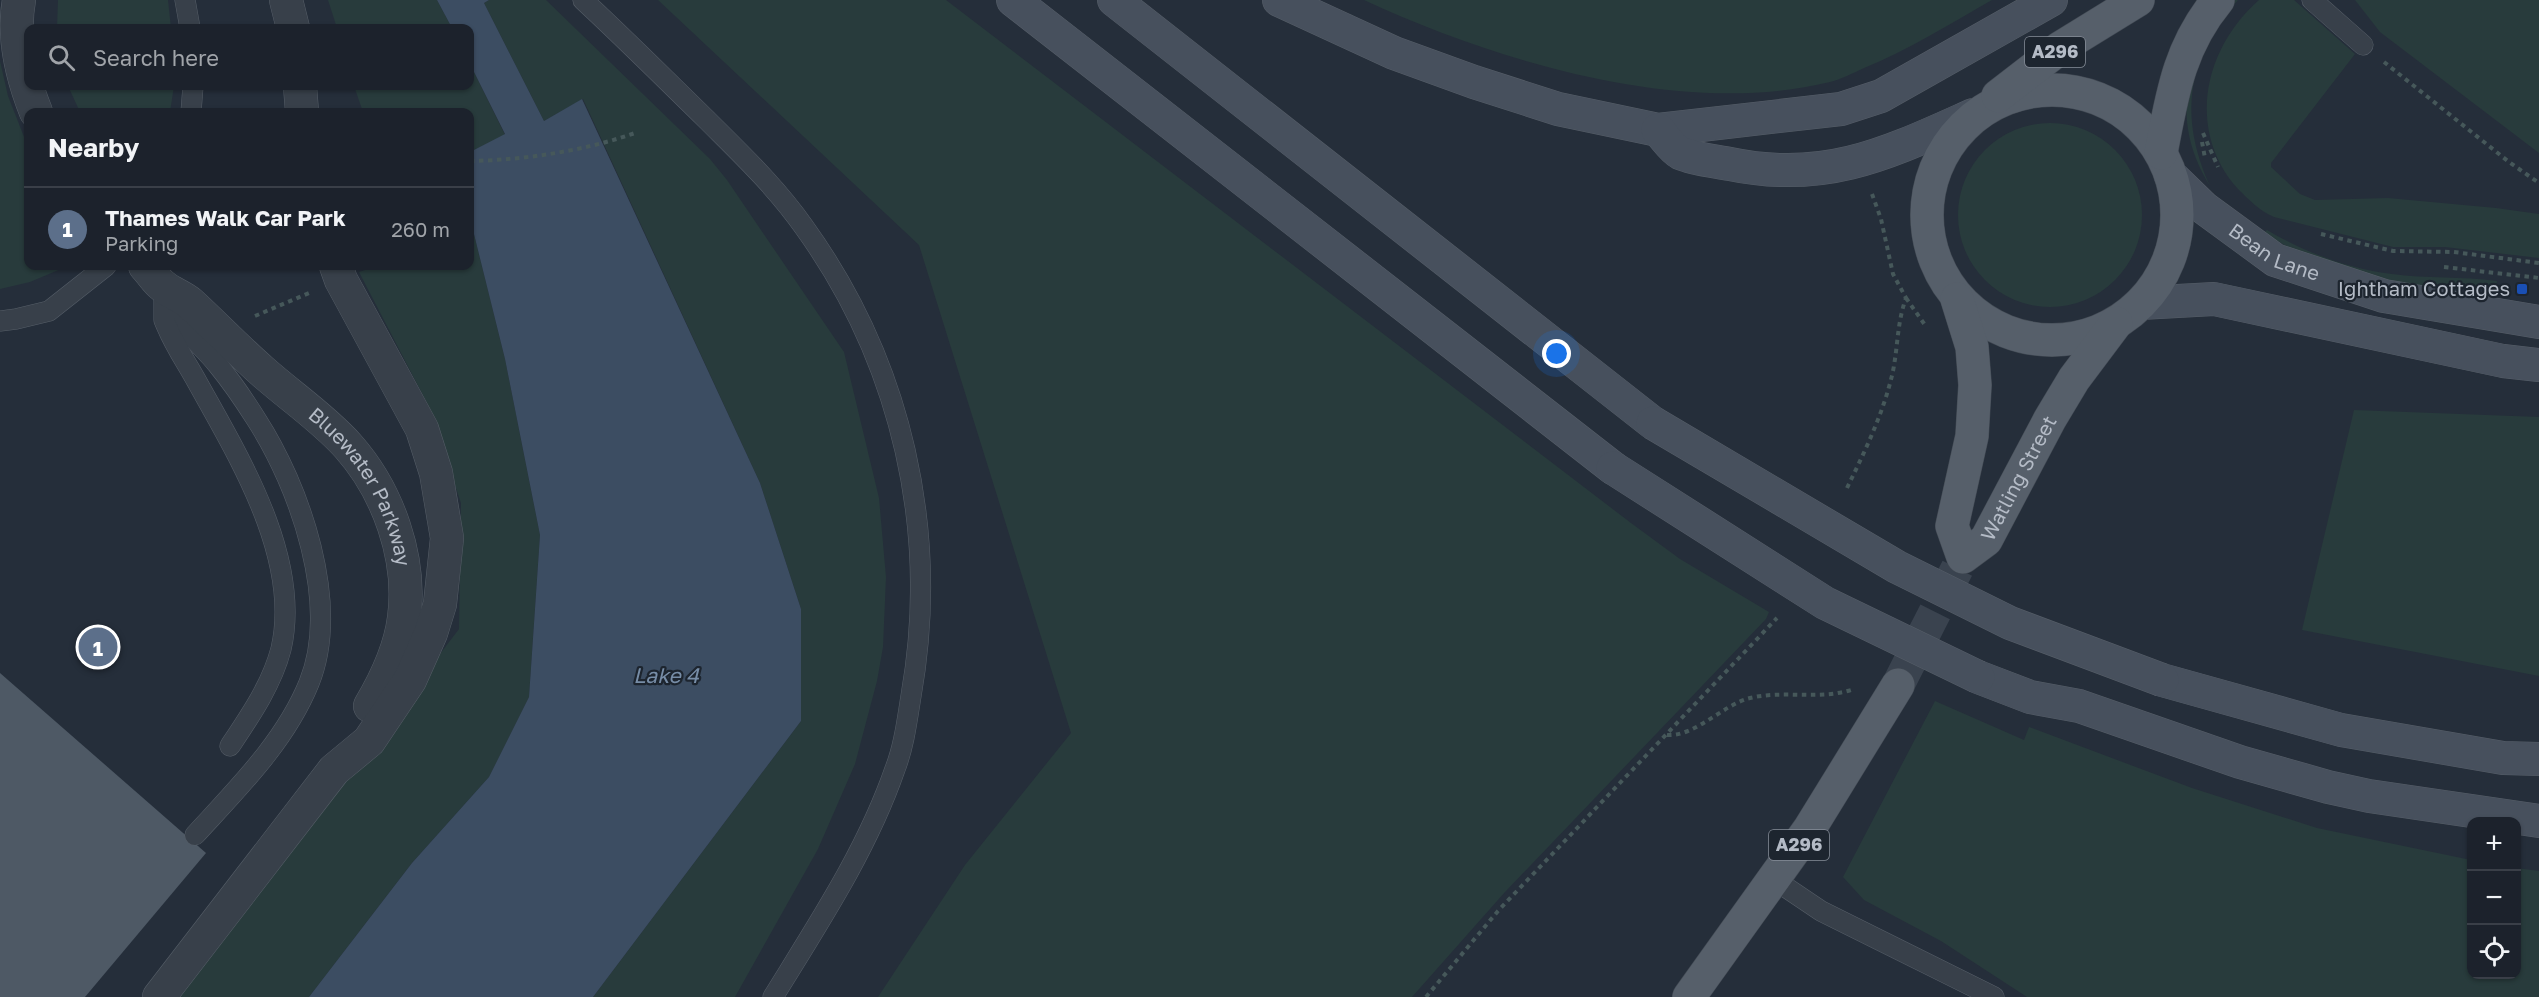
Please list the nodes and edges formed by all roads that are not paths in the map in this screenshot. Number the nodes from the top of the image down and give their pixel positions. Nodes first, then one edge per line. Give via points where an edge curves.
1 (19, 0) edge
2 (185, 0) edge
3 (286, 0) edge
4 (583, 0) edge
5 (1013, 0) edge
6 (1114, 0) edge
7 (1279, 0) edge
8 (2051, 0) edge
9 (2138, 0) edge
10 (2218, 0) edge
11 (2312, 0) edge
12 (189, 24) edge
13 (292, 24) edge
14 (2363, 45) road end
15 (24, 75) edge
16 (27, 90) edge
17 (193, 90) edge
18 (300, 90) edge
19 (34, 108) edge
20 (192, 108) edge
21 (302, 108) edge
22 (1976, 113) junction
23 (1658, 129) junction
24 (2166, 164) junction
25 (101, 270) edge
26 (337, 270) edge
27 (154, 276) edge
28 (1956, 299) junction
29 (2142, 303) junction
30 (0, 321) edge
31 (2539, 322) edge
32 (2116, 323) junction
33 (2539, 365) edge
34 (1898, 685) tunnel mouth
35 (230, 746) dead end
36 (2539, 759) edge
37 (334, 770) junction
38 (2539, 821) edge
39 (195, 835) dead end
40 (1775, 880) junction
41 (159, 997) edge
42 (773, 997) edge
43 (1689, 997) edge
44 (1994, 997) edge

1 - 15 street via 19,52
2 - 12 lane
3 - 13 street
4 - 42 lane via 760,173 804,227 840,285 879,365 909,466 922,585 917,659 901,749 883,801 860,848
5 - 38 main road, bridge via 1613,468 1825,603 1978,677 2030,697 2079,706 2240,762 2369,796
6 - 36 main road, bridge via 1653,423 1897,567 2010,623 2162,680 2341,730 2503,758
7 - 23 main road via 1394,53 1473,82 1558,109
8 - 23 main road via 1881,96 1841,109
9 - 22 main road, A296 via 2060,48
10 - 24 main road via 2180,62
11 - 14 lane
16 - 19 street
17 - 20 lane
18 - 21 street
22 - 23 main road via 1893,150 1813,171 1762,170 1678,153
22 - 24 main road via 2055,85 2071,86 2103,97 2124,110 2143,128
22 - 28 main road via 1930,179 1925,221 1934,263
24 - 29 main road via 2177,209 2174,244 2162,275
24 - 31 main road, Bean Lane via 2204,208 2275,260 2385,296
25 - 30 lane via 49,311
26 - 37 street, Bluewater Parkway via 422,429 436,473 447,538 440,604 410,680 369,741
27 - 35 lane via 164,320 259,504 283,579 286,621 280,651 262,695
27 - 37 street, Bluewater Parkway via 188,301 347,445 374,482 393,523 404,570 401,632 385,680 345,740
27 - 39 lane via 181,323 236,389 278,458 307,535 320,612 310,680 290,720
28 - 32 main road via 1991,326 2032,340 2075,339
28 - 32 main road, Watling Street via 1972,347 1975,384 1972,436 1952,526 1963,557 1986,540 2050,419
29 - 32 main road
29 - 33 main road via 2214,299
34 - 40 main road, A296
37 - 41 street, Bluewater Parkway
40 - 43 main road, A296
40 - 44 lane via 1821,912

